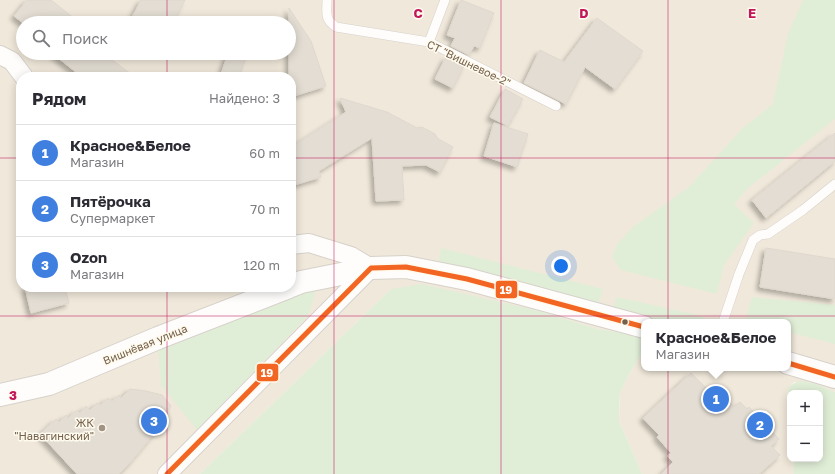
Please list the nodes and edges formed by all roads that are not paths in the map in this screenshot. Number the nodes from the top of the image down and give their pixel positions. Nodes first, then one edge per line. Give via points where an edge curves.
1 (327, 0) edge
2 (445, 0) edge
3 (429, 42) junction
4 (0, 55) edge
5 (20, 72) edge
6 (556, 106) dead end
7 (835, 184) edge
8 (296, 244) edge
9 (371, 268) junction
10 (296, 284) edge
11 (277, 292) edge
12 (725, 319) edge
13 (641, 326) edge
14 (791, 364) edge
15 (835, 377) edge
16 (0, 395) edge
17 (166, 474) edge

1 - 3 lane, СТ "Вишневое-2" via 327,17 330,23 336,26
2 - 3 lane
3 - 6 lane, СТ "Вишневое-2"
4 - 5 street via 12,61
7 - 12 lane via 768,234 760,235 753,240
8 - 9 street via 309,243 351,256
9 - 10 street, Вишнёвая улица
9 - 13 street, Вишнёвая улица via 406,268 467,279
9 - 17 street
11 - 16 street, Вишнёвая улица via 49,384
14 - 15 street

